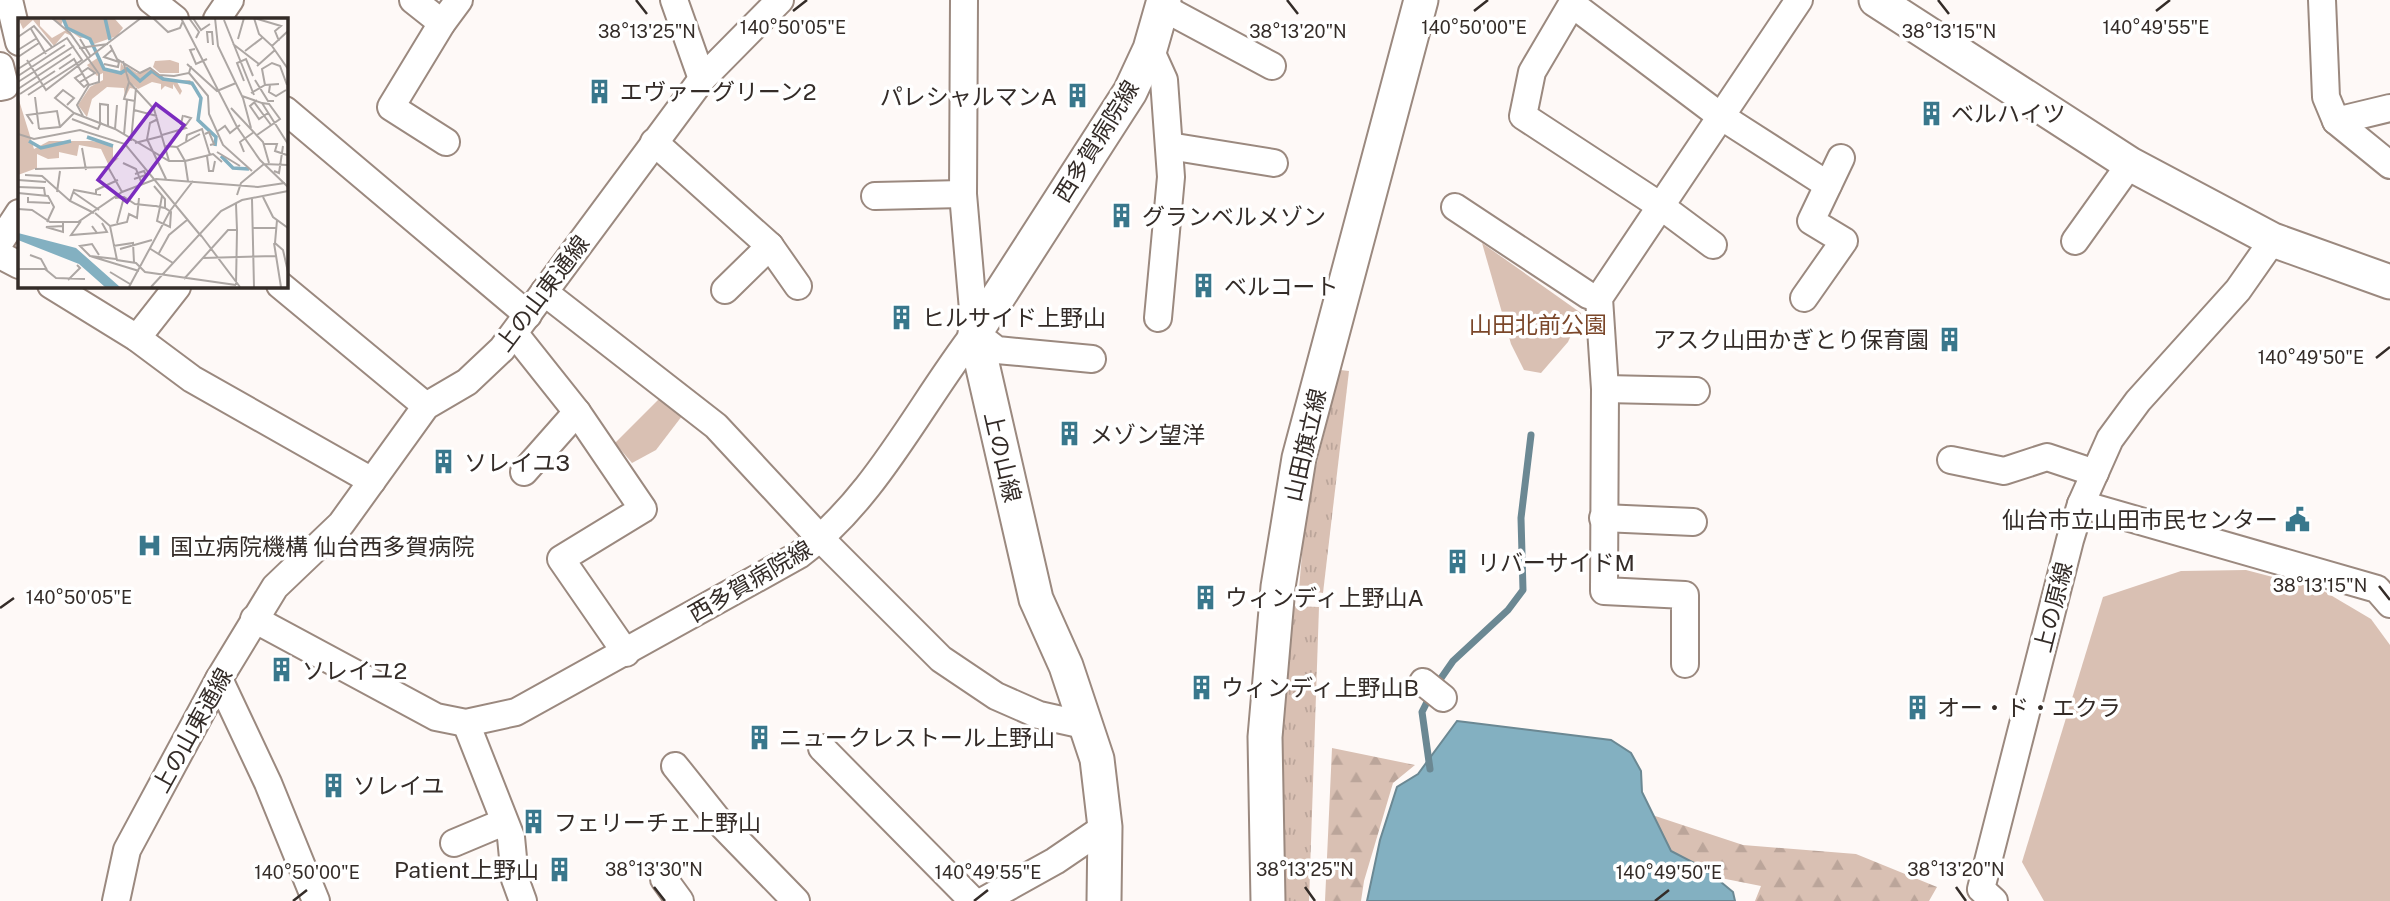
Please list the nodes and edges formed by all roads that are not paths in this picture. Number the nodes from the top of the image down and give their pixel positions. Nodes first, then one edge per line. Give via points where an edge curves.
1 (9, 0) edge
2 (151, 0) edge
3 (230, 0) edge
4 (413, 0) edge
5 (459, 0) edge
6 (674, 0) edge
7 (780, 0) edge
8 (964, 0) edge
9 (1421, 0) edge
10 (1876, 0) edge
11 (2322, 0) edge
12 (1794, 2) edge
13 (1163, 4) edge
14 (174, 18) edge
15 (218, 18) edge
16 (442, 23) junction
17 (18, 38) edge
18 (1150, 49) junction
19 (0, 66) edge
20 (1272, 66) dead end
21 (702, 79) junction
22 (0, 87) edge
23 (2390, 108) edge
24 (287, 112) edge
25 (1719, 115) junction
26 (2336, 121) junction
27 (446, 142) dead end
28 (654, 142) junction
29 (1169, 146) junction
30 (1841, 158) dead end
31 (1274, 163) dead end
32 (2130, 164) junction
33 (2390, 165) edge
34 (1828, 185) junction
35 (963, 194) junction
36 (875, 196) dead end
37 (1662, 207) junction
38 (1455, 208) dead end
39 (18, 215) edge
40 (2273, 240) junction
41 (2075, 241) dead end
42 (0, 242) edge
43 (1713, 245) dead end
44 (769, 246) junction
45 (0, 255) edge
46 (18, 264) edge
47 (2390, 282) edge
48 (798, 286) dead end
49 (54, 287) edge
50 (177, 287) edge
51 (282, 287) edge
52 (725, 290) dead end
53 (544, 292) junction
54 (1598, 298) junction
55 (1804, 298) dead end
56 (1158, 318) dead end
57 (522, 324) junction
58 (975, 333) junction
59 (137, 338) junction
60 (1091, 359) dead end
61 (1605, 389) junction
62 (1696, 391) dead end
63 (426, 406) junction
64 (578, 412) junction
65 (1951, 460) dead end
66 (524, 472) dead end
67 (2095, 472) junction
68 (372, 481) junction
69 (2081, 504) junction
70 (1603, 518) junction
71 (1693, 522) dead end
72 (821, 539) junction
73 (2390, 604) edge
74 (254, 619) junction
75 (626, 653) junction
76 (1685, 664) dead end
77 (219, 679) junction
78 (466, 723) junction
79 (1084, 725) junction
80 (822, 748) dead end
81 (676, 766) dead end
82 (505, 822) junction
83 (1105, 827) junction
84 (454, 843) dead end
85 (664, 879) dead end
86 (116, 901) edge
87 (316, 901) edge
88 (523, 901) edge
89 (680, 901) edge
90 (796, 901) edge
91 (972, 901) edge
92 (983, 901) edge
93 (1104, 901) edge
94 (1268, 901) edge
95 (1994, 901) edge

1 - 17 street
2 - 14 street
3 - 15 street
4 - 16 street
5 - 16 street
6 - 21 street
7 - 21 street, 上の山東通線
8 - 35 street, 上の山線
9 - 94 street, 山田旗立線 via 1299,458 1278,587 1265,737
10 - 32 street
11 - 26 street via 2326,97
12 - 25 street
13 - 18 street, 西多賀病院線
13 - 20 street
16 - 27 street via 391,107
18 - 29 street via 1164,80
18 - 58 street, 西多賀病院線 via 1130,92
19 - 22 street via 5,86
21 - 28 street, 上の山東通線
23 - 26 street
24 - 57 street
25 - 34 street
25 - 37 street
25 - 37 street via 1572,4 1532,72 1523,116
26 - 33 street
28 - 44 street
28 - 53 street, 上の山東通線
29 - 31 street
29 - 56 street via 1171,177
30 - 34 street
32 - 40 street
32 - 41 street
34 - 55 street via 1811,221 1844,241
35 - 36 street
35 - 58 street, 上の山線
37 - 43 street
37 - 54 street
38 - 54 street
39 - 42 street
40 - 47 street
40 - 67 street, 上の原線 via 2238,290 2138,401 2110,439
44 - 48 street
44 - 52 street
45 - 46 street
49 - 59 street
50 - 59 street
51 - 63 street
53 - 57 street, 上の山東通線
53 - 72 street via 716,426
54 - 61 street
57 - 63 street, 上の山東通線 via 467,382
57 - 64 street
58 - 60 street via 997,350
58 - 72 street, 西多賀病院線 via 851,510
58 - 79 street, 上の山線 via 1036,599 1066,666
59 - 68 street via 192,379
61 - 62 street
61 - 70 street
63 - 68 street, 上の山東通線
64 - 66 street
64 - 75 street via 643,509 561,559
65 - 67 street via 2004,471 2048,457
67 - 69 street, 上の原線
68 - 74 street, 上の山東通線 via 341,524 275,587
69 - 73 street via 2377,589
69 - 95 street, 上の原線 via 1981,889
70 - 71 street
70 - 76 street via 1604,591 1685,595
72 - 75 street, 西多賀病院線
72 - 79 street via 941,659 996,696 1039,715
74 - 77 street, 上の山東通線
74 - 78 street, 西多賀病院線 via 436,717
75 - 78 street, 西多賀病院線 via 516,712
77 - 86 street, 上の山東通線 via 127,850
77 - 87 street
78 - 82 street
79 - 83 street, 上の山線 via 1097,759
80 - 91 street
81 - 90 street via 723,826
82 - 84 street
82 - 88 street
83 - 92 street
83 - 93 street, 上の山線
85 - 89 street

